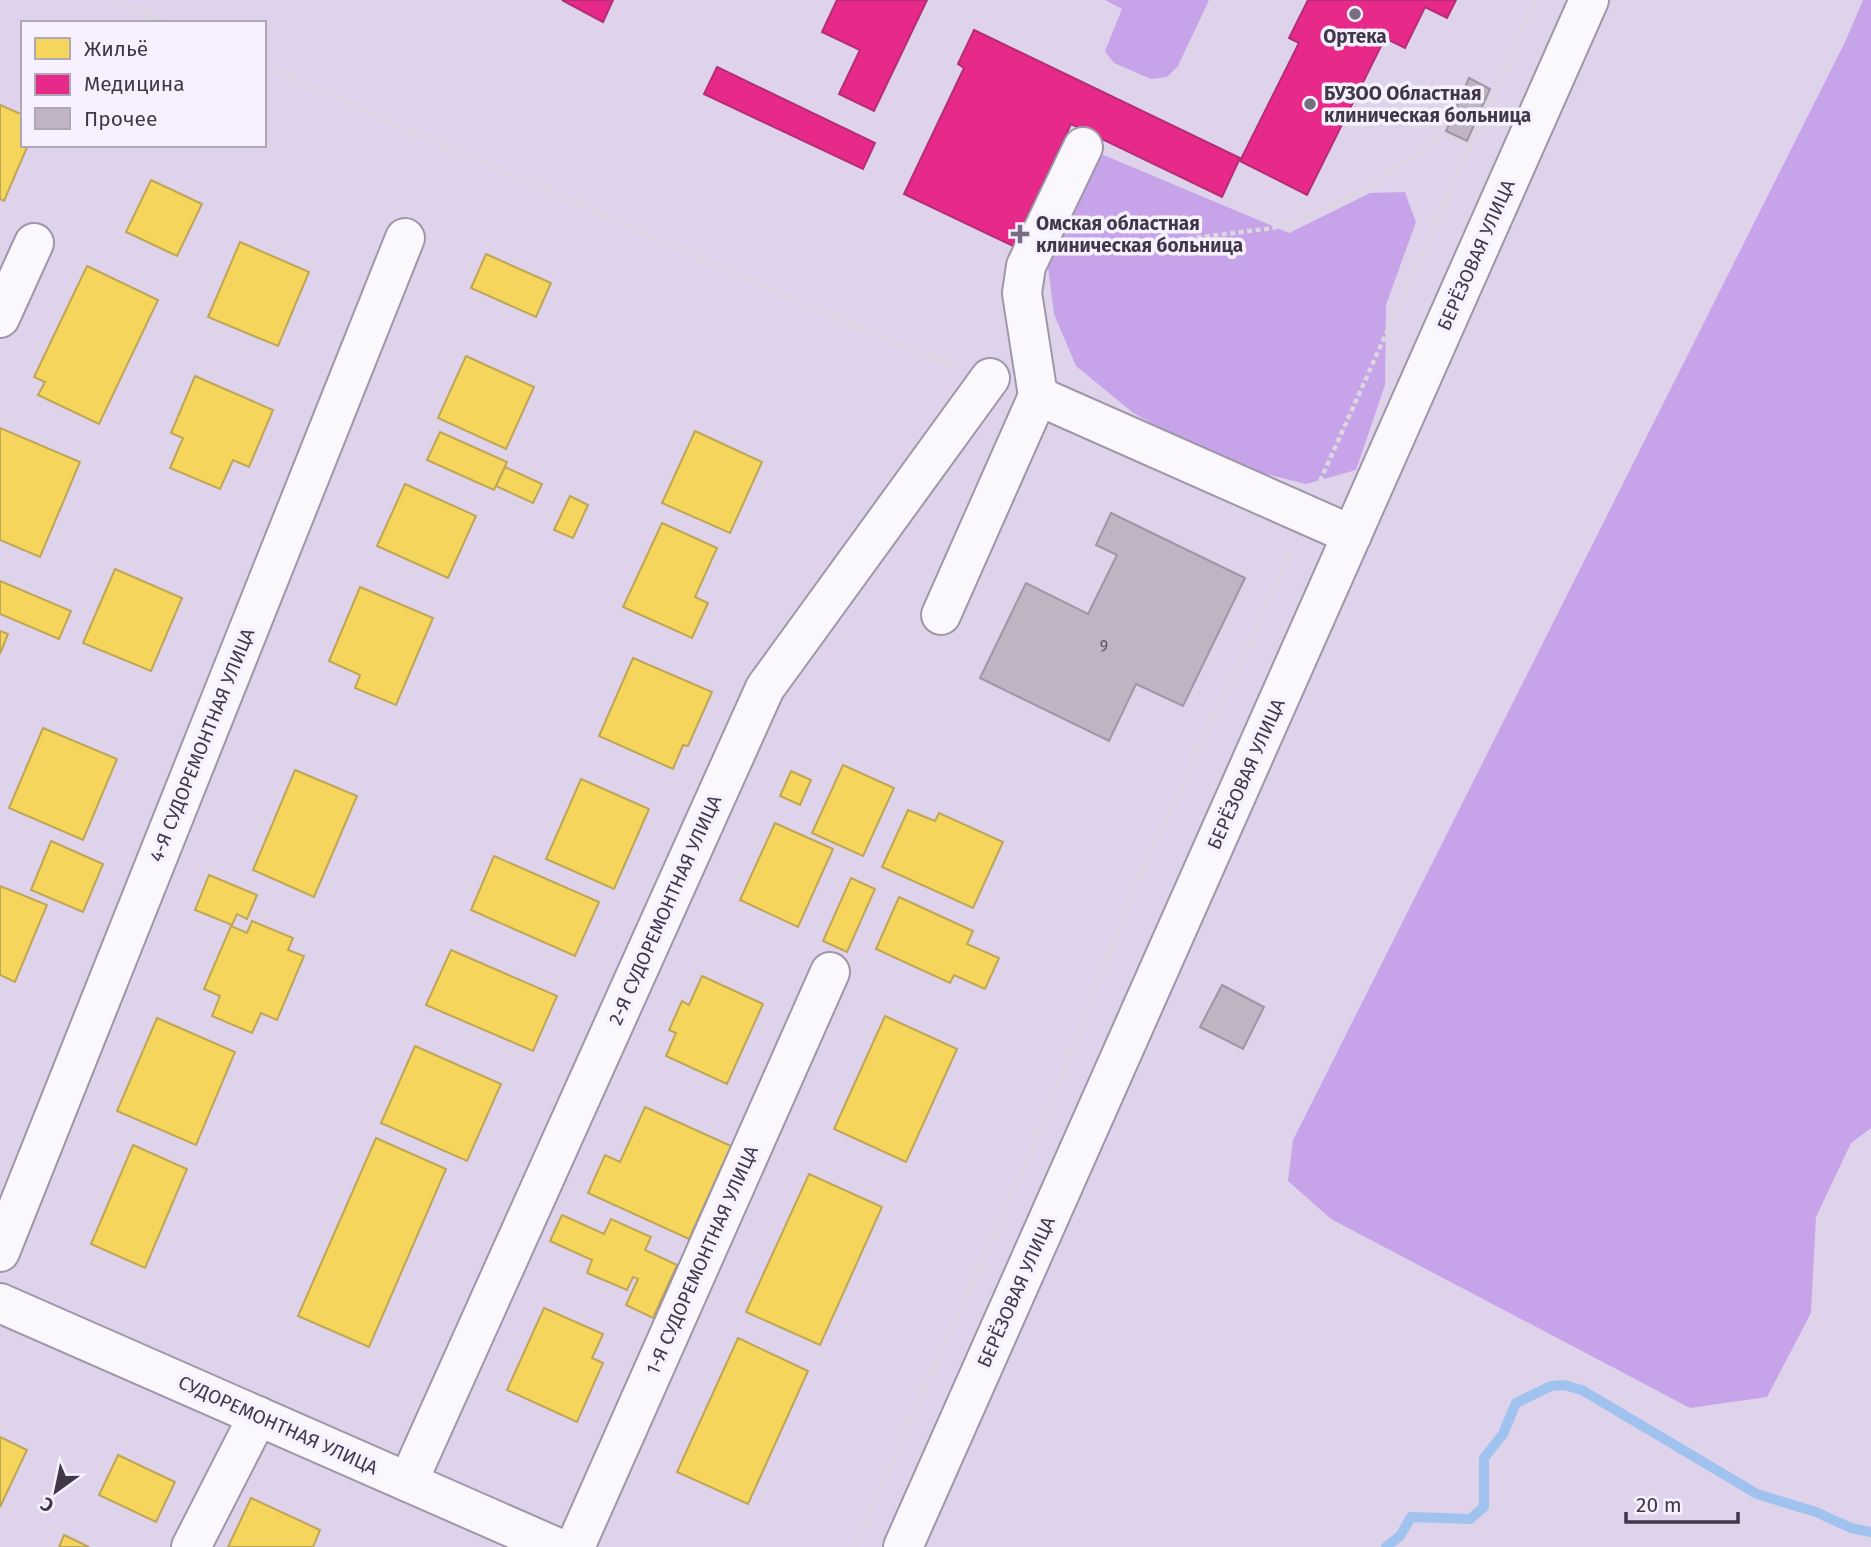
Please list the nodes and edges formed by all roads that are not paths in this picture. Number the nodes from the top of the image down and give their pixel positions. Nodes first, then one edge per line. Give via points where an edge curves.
1 (1589, 0) edge
2 (1083, 147) dead end
3 (405, 238) dead end
4 (34, 243) dead end
5 (0, 318) edge
6 (990, 378) road end
7 (1038, 396) junction
8 (1352, 535) junction
9 (941, 615) dead end
10 (830, 972) dead end
11 (0, 1252) edge
12 (0, 1303) edge
13 (258, 1416) junction
14 (408, 1482) junction
15 (191, 1547) edge
16 (556, 1547) edge
17 (575, 1547) edge
18 (903, 1547) edge

1 - 8 street, БЕРЁЗОВАЯ УЛИЦА
2 - 7 street via 1026,266 1022,293
3 - 11 street, 4-Я СУДОРЕМОНТНАЯ УЛИЦА
4 - 5 street
6 - 14 street, 2-Я СУДОРЕМОНТНАЯ УЛИЦА via 765,688
7 - 8 street
7 - 9 street
8 - 18 street, БЕРЁЗОВАЯ УЛИЦА
10 - 17 street, 1-Я СУДОРЕМОНТНАЯ УЛИЦА
12 - 13 street, СУДОРЕМОНТНАЯ УЛИЦА
13 - 14 street, СУДОРЕМОНТНАЯ УЛИЦА
13 - 15 street
14 - 16 street, СУДОРЕМОНТНАЯ УЛИЦА

